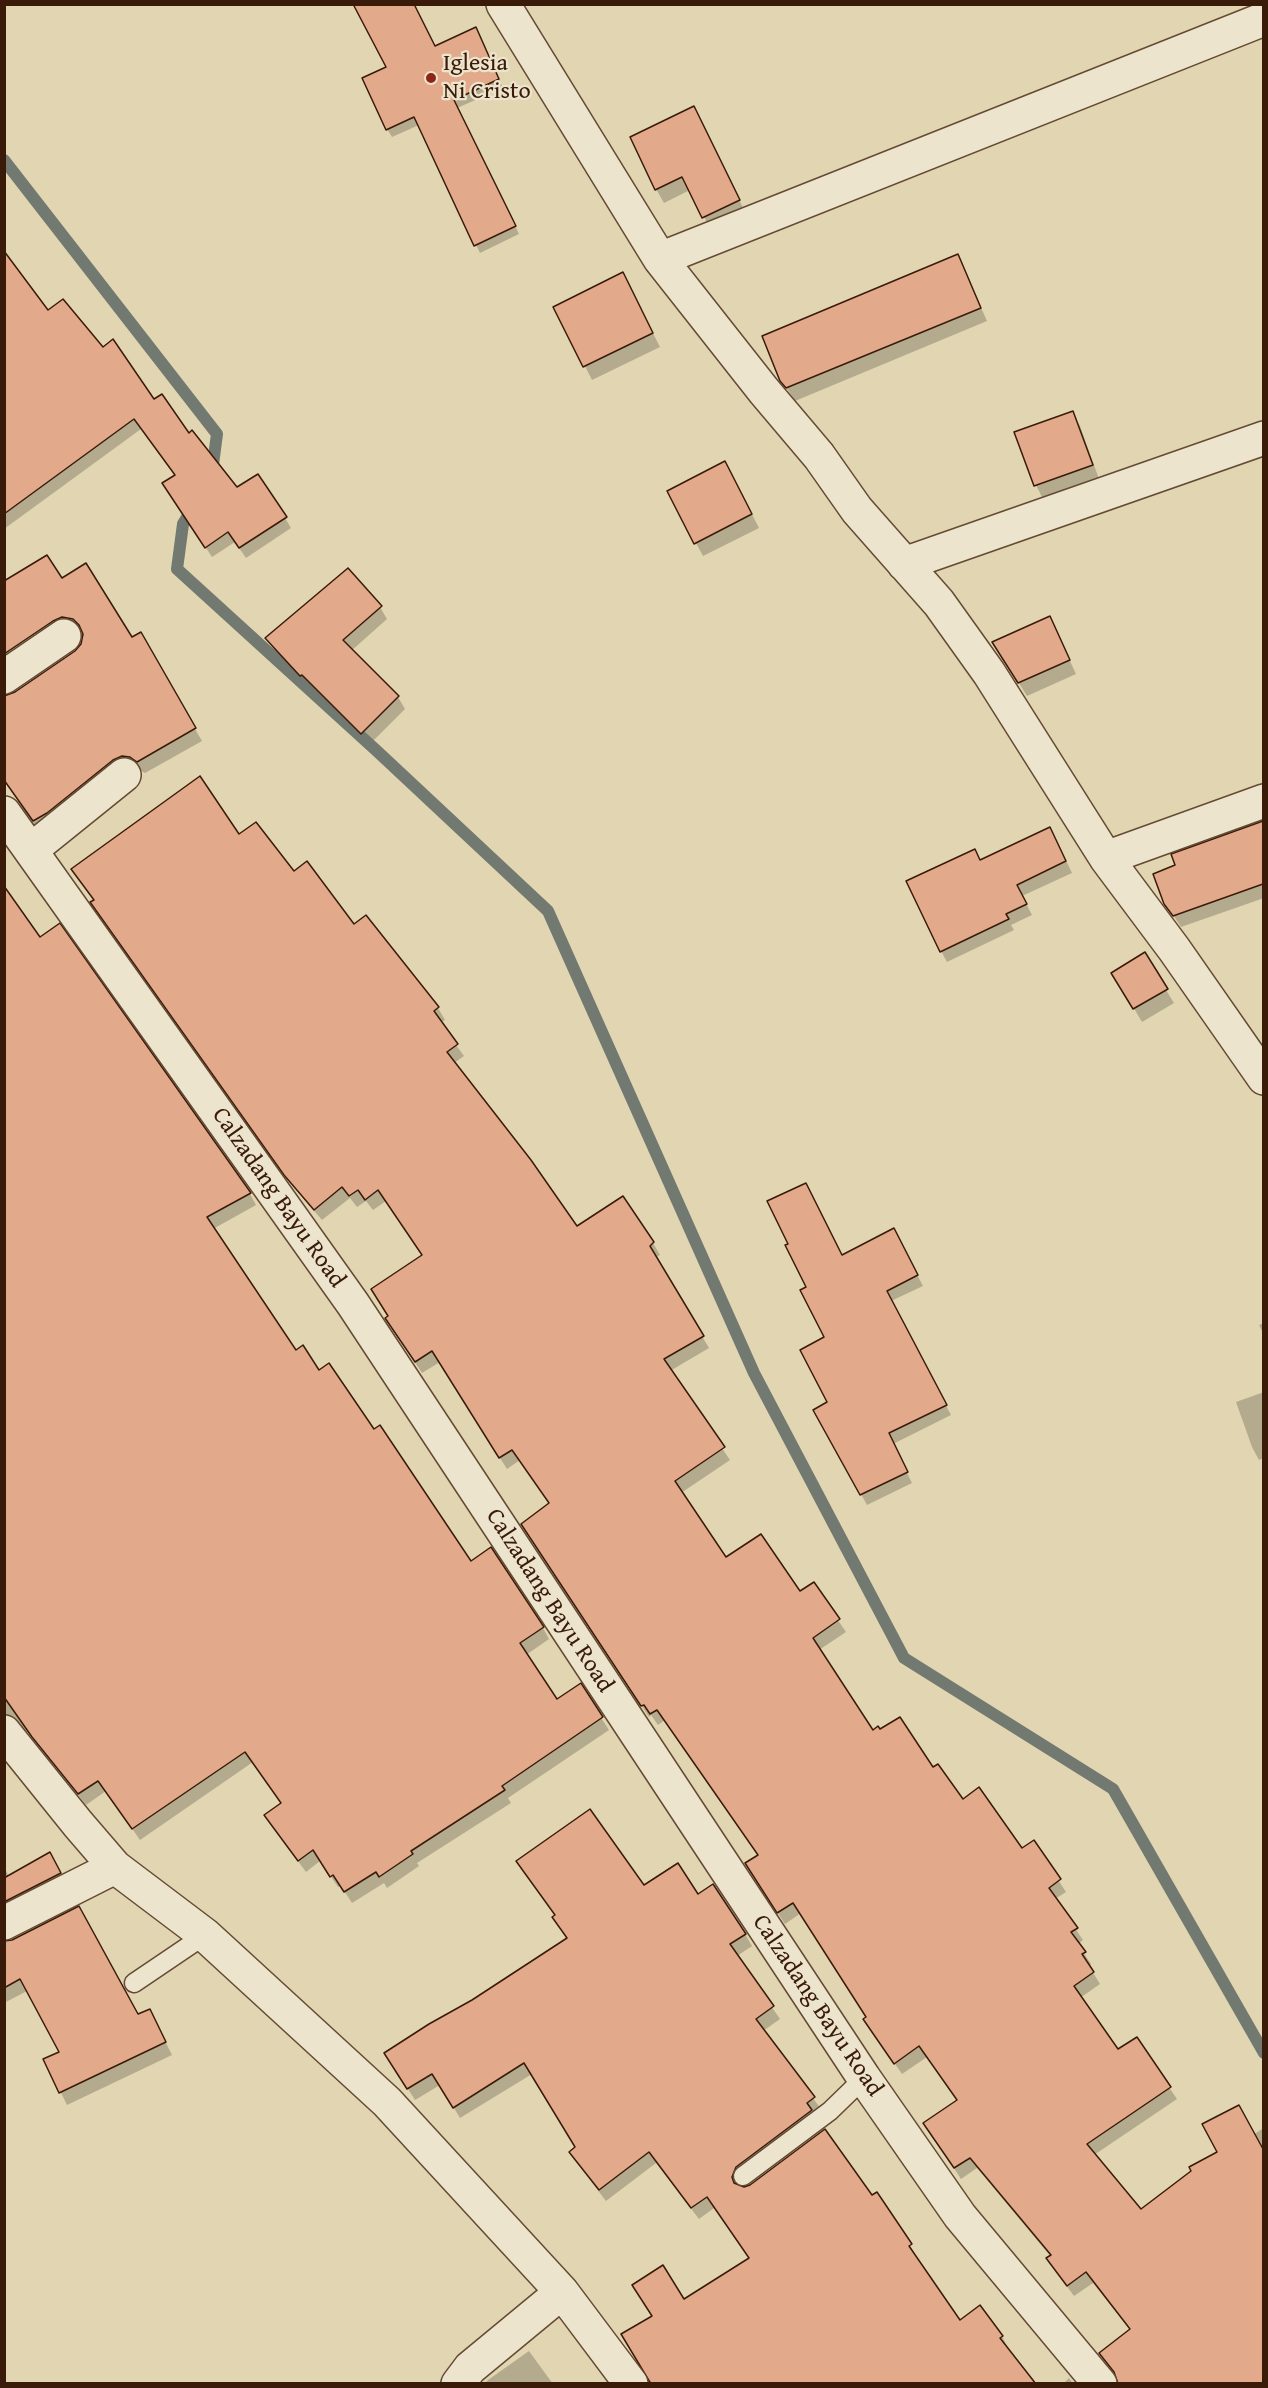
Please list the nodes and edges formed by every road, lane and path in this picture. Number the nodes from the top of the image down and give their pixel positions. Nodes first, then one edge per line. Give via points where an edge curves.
1 (503, 4) edge
2 (1263, 19) edge
3 (660, 259) junction
4 (1263, 438) edge
5 (904, 564) junction
6 (64, 636) dead end
7 (4, 677) edge
8 (124, 775) dead end
9 (1263, 801) edge
10 (4, 813) edge
11 (31, 850) junction
12 (1106, 858) junction
13 (1263, 1078) edge
14 (4, 1731) edge
15 (115, 1867) junction
16 (4, 1923) edge
17 (205, 1935) junction
18 (134, 1983) dead end
19 (864, 2078) junction
20 (743, 2176) dead end
21 (562, 2292) junction
22 (458, 2384) edge
23 (631, 2384) edge
24 (1100, 2384) edge

1 - 3 street
2 - 3 street
3 - 5 street
4 - 5 street
5 - 12 street via 939,603 989,673
6 - 7 street
8 - 11 street
9 - 12 street
10 - 11 street, Calzadang Bayu Road
11 - 19 street, Calzadang Bayu Road via 353,1304
12 - 13 street
14 - 15 street
15 - 16 street
15 - 17 street
17 - 18 lane
17 - 21 street via 387,2102
19 - 20 lane via 830,2111
19 - 24 street, Calzadang Bayu Road via 960,2216
21 - 22 street via 470,2368
21 - 23 street

